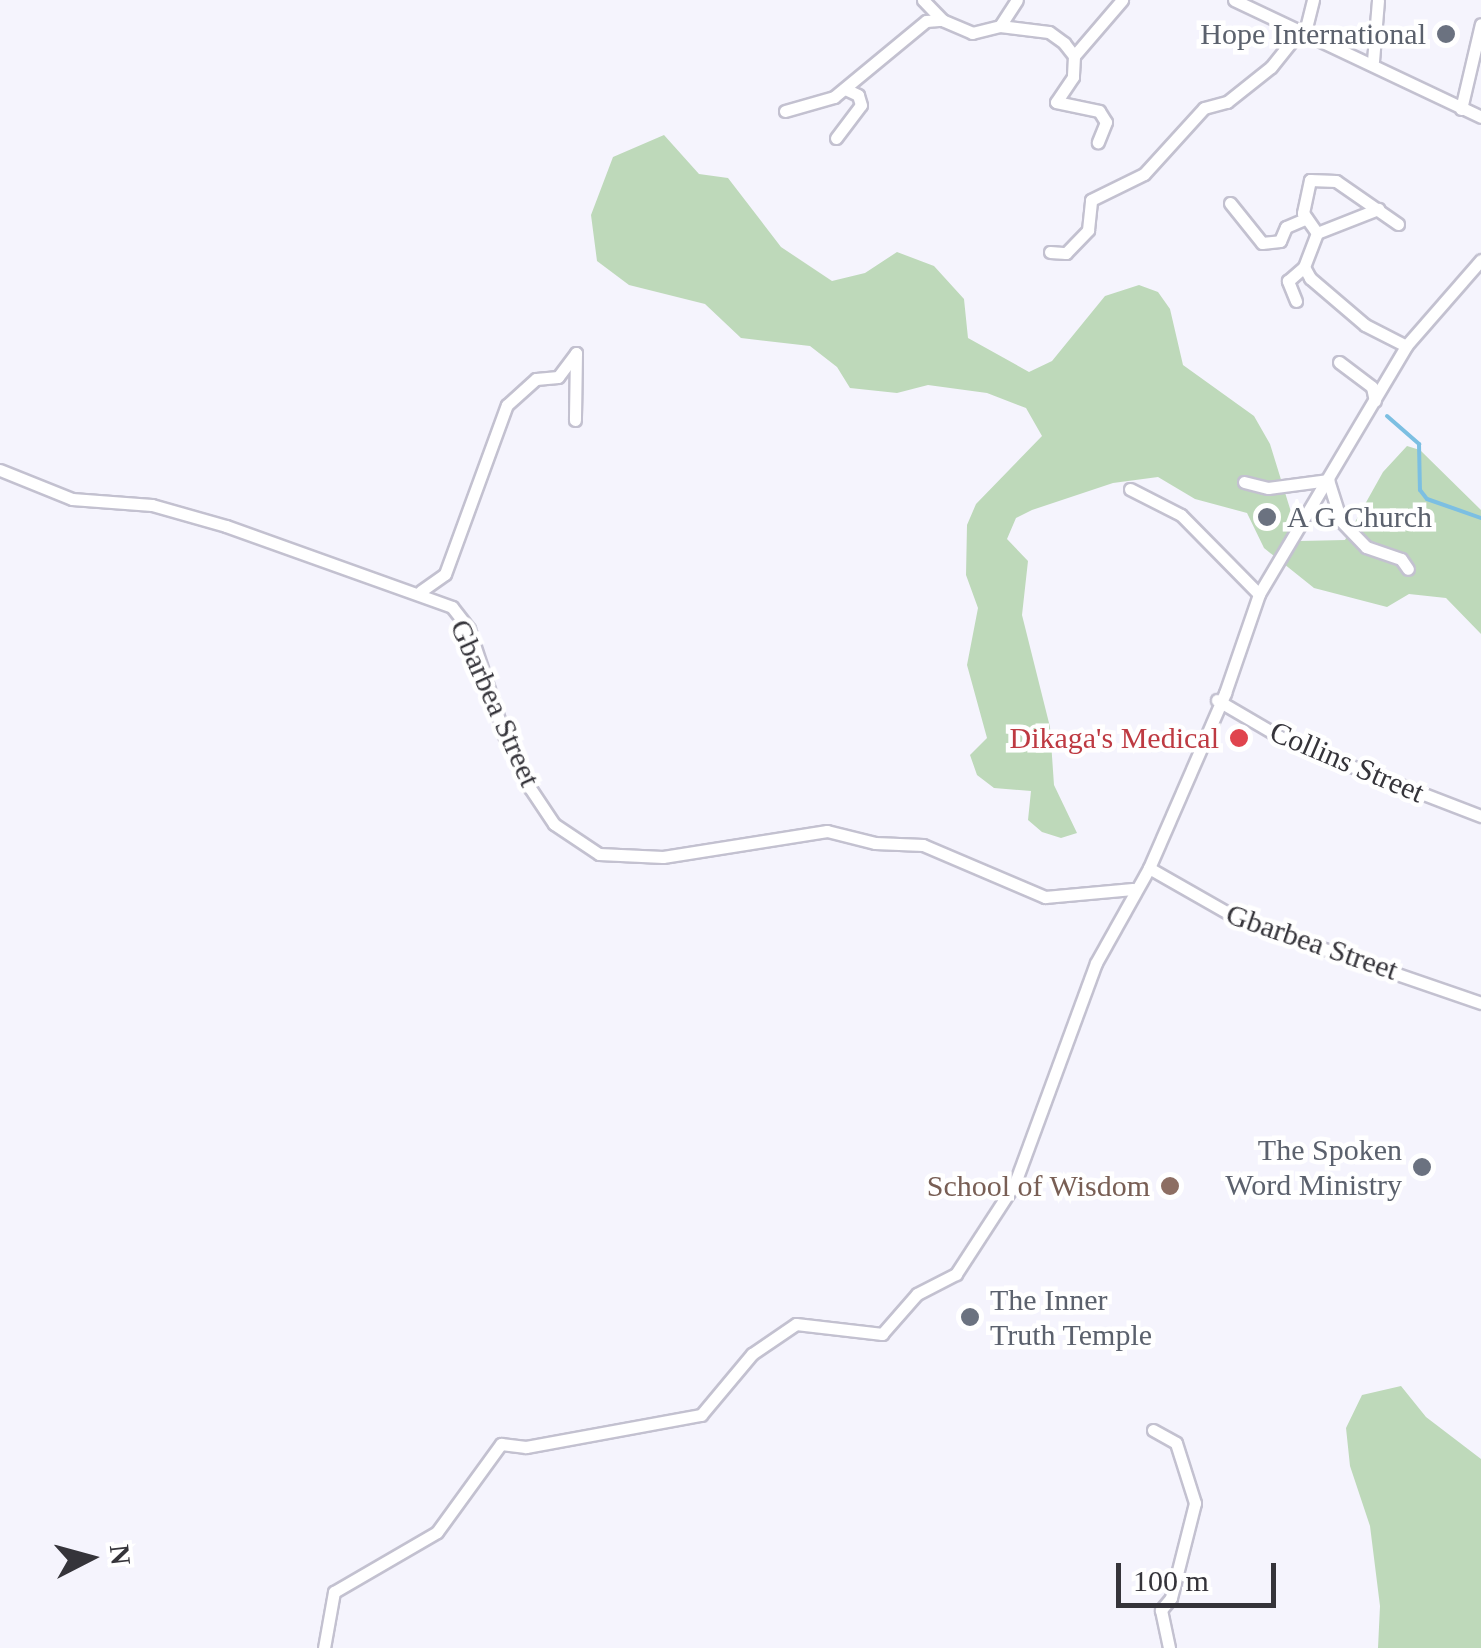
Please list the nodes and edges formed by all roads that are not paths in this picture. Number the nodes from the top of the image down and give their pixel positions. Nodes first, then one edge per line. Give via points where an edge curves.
1 (923, 0) edge
2 (1017, 0) edge
3 (1122, 0) edge
4 (1234, 0) edge
5 (1313, 0) edge
6 (1365, 0) edge
7 (1378, 4) edge
8 (942, 20) junction
9 (1481, 24) edge
10 (1000, 26) junction
11 (1302, 32) junction
12 (1074, 56) junction
13 (1373, 61) junction
14 (845, 90) junction
15 (1461, 108) junction
16 (785, 111) dead end
17 (1481, 117) edge
18 (836, 138) dead end
19 (1098, 142) dead end
20 (1230, 203) dead end
21 (1378, 209) junction
22 (1305, 219) junction
23 (1398, 224) dead end
24 (1317, 233) junction
25 (1050, 252) dead end
26 (1481, 260) edge
27 (1304, 267) junction
28 (1296, 301) dead end
29 (1406, 346) junction
30 (1339, 362) dead end
31 (1375, 401) junction
32 (575, 420) dead end
33 (0, 470) edge
34 (1328, 480) junction
35 (1244, 482) dead end
36 (1130, 489) dead end
37 (1408, 570) dead end
38 (421, 591) junction
39 (1258, 594) junction
40 (1217, 700) junction
41 (1481, 816) edge
42 (1146, 871) junction
43 (1481, 1003) edge
44 (1153, 1430) dead end
45 (324, 1648) edge
46 (1168, 1648) edge

1 - 8 street
2 - 10 street
3 - 12 street
4 - 11 street
5 - 11 street
6 - 7 street
7 - 13 street
8 - 10 street via 960,32
8 - 14 street via 926,21 844,82
9 - 15 street
10 - 12 street via 1049,32
11 - 13 street
11 - 25 street via 1271,68 1227,102 1204,108 1144,174 1091,200 1088,230 1066,252
12 - 19 street via 1072,78 1056,102 1099,111 1106,122
13 - 15 street
14 - 16 street
14 - 18 street via 858,94 860,105
15 - 17 street
20 - 22 street via 1262,242 1280,241 1286,227
21 - 22 street via 1328,178 1310,180
21 - 23 street
21 - 24 street
22 - 24 street
24 - 27 street
26 - 29 street
27 - 28 street via 1288,281
27 - 29 street via 1364,325
29 - 31 street
30 - 31 street via 1372,387
31 - 34 street
32 - 38 street via 576,353 558,377 536,379 508,405 446,574
33 - 38 street, Gbarbea Street via 72,498 152,505 226,526 316,563
34 - 35 street via 1268,488
34 - 37 street via 1341,521 1366,547 1400,559
34 - 39 street
36 - 39 street via 1181,515
38 - 42 street, Gbarbea Street via 452,607 469,629 504,735 554,824 599,854 662,858 827,830 876,843 922,845 1044,898 1130,893
39 - 40 street via 1226,693
40 - 41 street, Collins Street via 1289,742
40 - 42 street
42 - 43 street, Gbarbea Street via 1240,920
42 - 45 street via 1078,1006 1016,1183 956,1274 917,1294 882,1334 796,1324 752,1354 701,1415 526,1447 501,1444 437,1532 334,1592
44 - 46 street via 1176,1443 1195,1503 1171,1598 1160,1610

